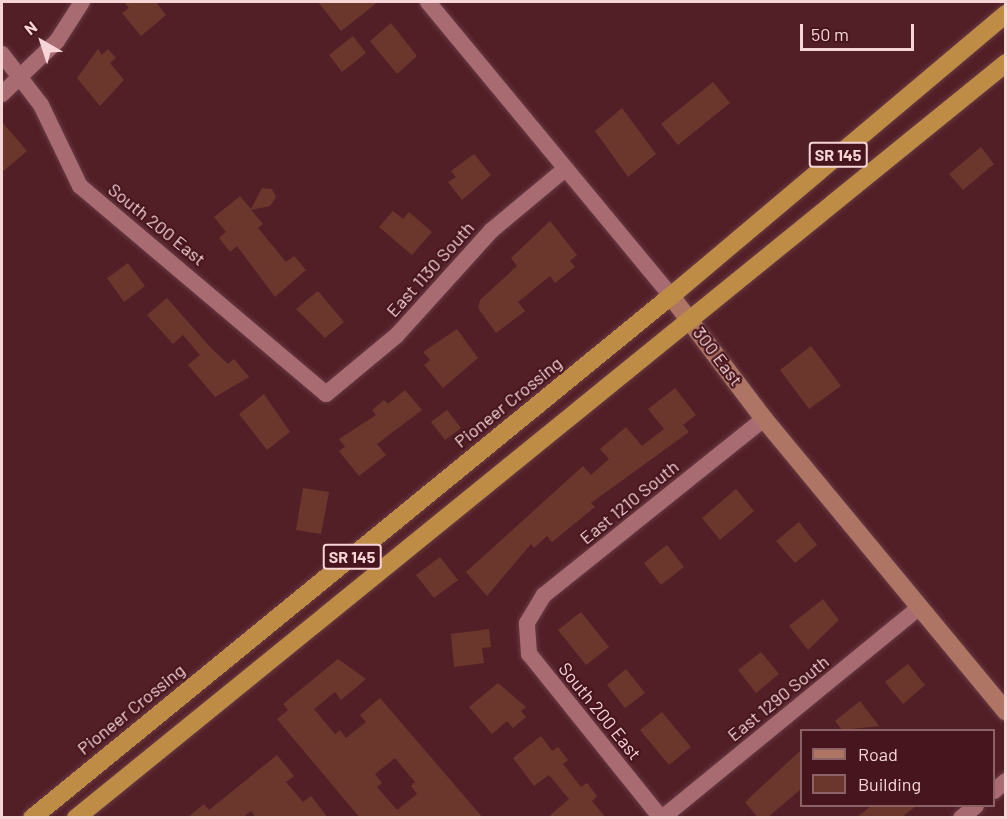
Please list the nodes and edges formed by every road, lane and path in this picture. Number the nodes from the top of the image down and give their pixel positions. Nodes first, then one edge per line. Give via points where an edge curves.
1 (82, 2) edge
2 (428, 2) edge
3 (1005, 14) edge
4 (2, 54) edge
5 (1005, 63) edge
6 (21, 78) junction
7 (2, 94) edge
8 (564, 170) junction
9 (671, 296) junction
10 (688, 317) junction
11 (326, 394) joint
12 (764, 419) junction
13 (919, 608) junction
14 (527, 622) joint
15 (1005, 712) edge
16 (975, 807) edge
17 (32, 818) edge
18 (76, 818) edge
19 (662, 818) edge
20 (962, 818) edge

1 - 6 street via 57,41
2 - 8 street, 300 East
3 - 9 highway, Pioneer Crossing / SR 145
4 - 6 street, South 200 East
5 - 10 highway, SR 145 via 727,292
6 - 7 street
6 - 11 street, South 200 East via 41,105 80,186
8 - 9 street, 300 East
8 - 11 street, East 1130 South via 492,230 397,335
9 - 10 street, 300 East
9 - 17 highway, Pioneer Crossing / SR 145
10 - 12 street, 300 East
10 - 18 highway, SR 145
12 - 13 street, 300 East
12 - 14 street, East 1210 South via 544,595
13 - 15 street, 300 East
13 - 19 street, East 1290 South
14 - 19 street, South 200 East via 530,654
16 - 20 street

